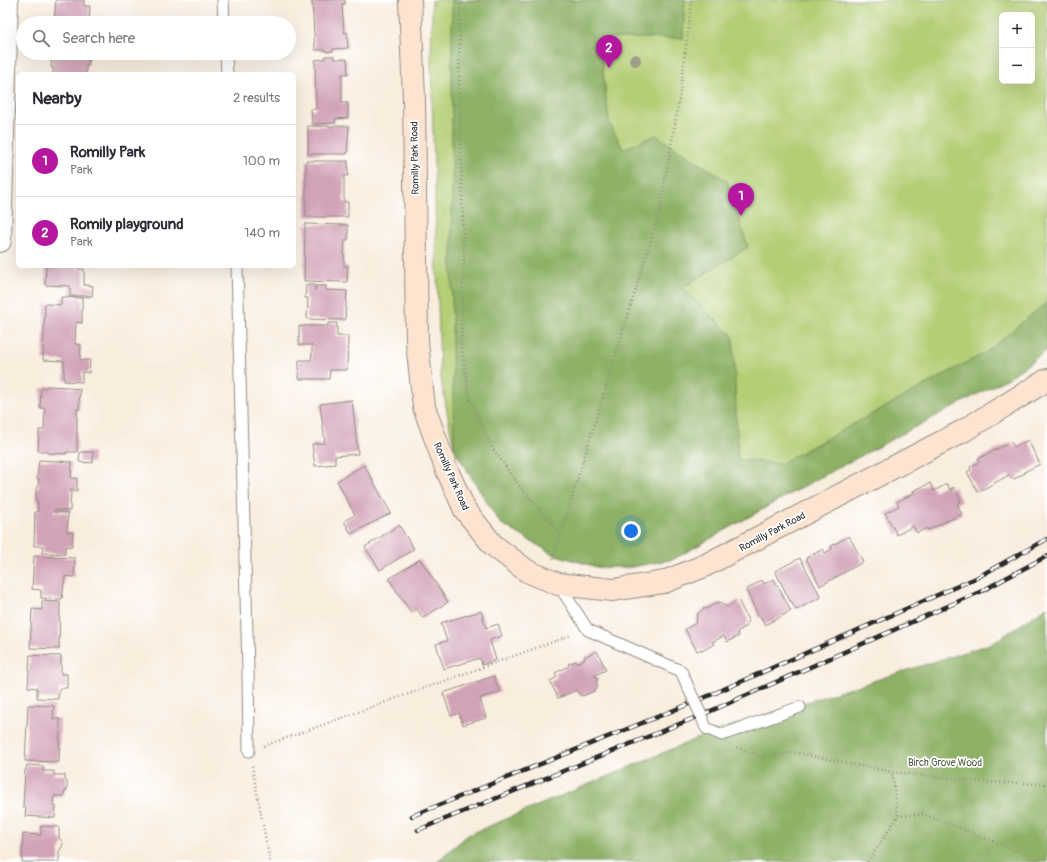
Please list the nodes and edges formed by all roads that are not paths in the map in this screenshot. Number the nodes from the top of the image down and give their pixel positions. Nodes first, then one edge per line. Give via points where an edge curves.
1 (7, 0) edge
2 (223, 0) edge
3 (410, 0) edge
4 (224, 16) edge
5 (226, 60) edge
6 (227, 72) edge
7 (1, 197) edge
8 (0, 241) edge
9 (237, 268) edge
10 (1047, 380) edge
11 (558, 584) junction
12 (800, 707) dead end
13 (249, 751) road end

1 - 7 street
2 - 4 lane
3 - 11 street, Romilly Park Road via 417,342 424,407 446,468 465,510 493,545 527,571
5 - 6 lane
7 - 8 street
9 - 13 lane
10 - 11 street, Romilly Park Road via 963,431 704,566 664,582 613,590
11 - 12 lane, bridge via 588,630 681,671 706,728 722,735

